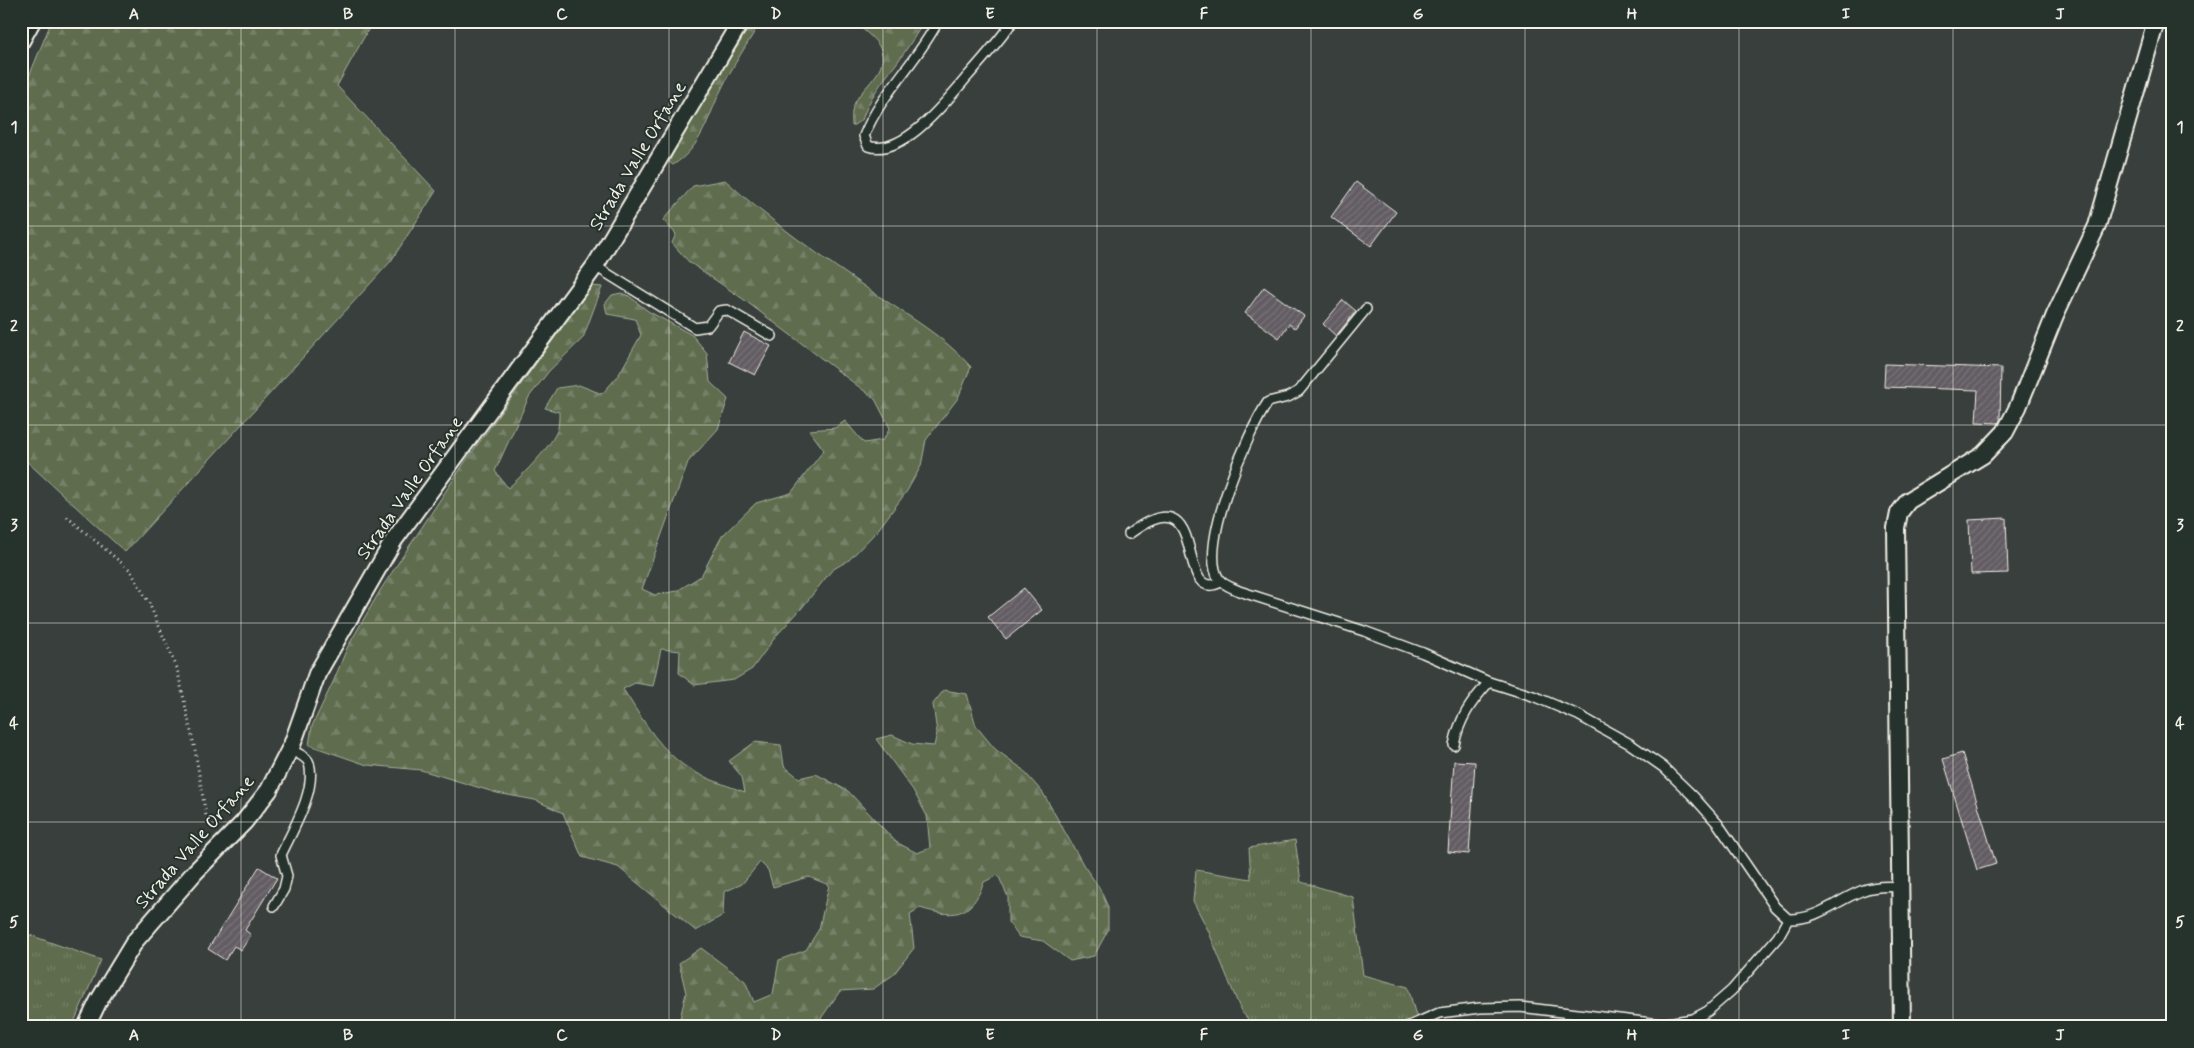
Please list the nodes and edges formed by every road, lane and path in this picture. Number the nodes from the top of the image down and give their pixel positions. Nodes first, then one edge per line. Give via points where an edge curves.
1 (32, 21) edge
2 (741, 21) edge
3 (938, 21) edge
4 (1013, 21) edge
5 (2156, 21) edge
6 (21, 41) edge
7 (595, 266) junction
8 (1366, 309) dead end
9 (772, 336) dead end
10 (67, 517) dead end
11 (1129, 534) dead end
12 (1221, 582) junction
13 (1489, 682) junction
14 (1454, 746) dead end
15 (290, 750) junction
16 (221, 846) junction
17 (1899, 887) junction
18 (274, 906) dead end
19 (1788, 919) junction
20 (86, 1027) edge
21 (1407, 1027) edge
22 (1902, 1027) edge

1 - 6 street
2 - 7 street, Strada Valle Orfane
3 - 4 lane via 871,118 864,136 868,146 889,146 930,119
5 - 17 street via 2097,226 2005,432 1983,455 1908,501 1899,513 1896,528
7 - 9 lane via 695,328 708,326 719,311 727,310
7 - 15 street, Strada Valle Orfane via 394,540 317,674
8 - 12 lane via 1299,391 1268,402 1261,413 1216,526 1212,552 1214,568
10 - 16 path via 130,570 149,604 177,668 206,816
11 - 12 lane via 1153,518 1170,518 1185,531 1196,575 1206,584 1214,586
12 - 13 lane via 1239,591 1389,640
13 - 14 lane via 1466,709 1457,728
13 - 19 lane via 1578,715 1663,767 1718,824 1776,907
15 - 16 street, Strada Valle Orfane via 269,790
15 - 18 lane via 308,762 308,787 303,811 281,856 286,876 284,889
16 - 20 street, Strada Valle Orfane via 135,941
17 - 19 lane via 1877,886 1808,917
17 - 22 street
19 - 21 lane via 1778,937 1732,990 1693,1019 1660,1024 1520,1007 1480,1008 1439,1014

